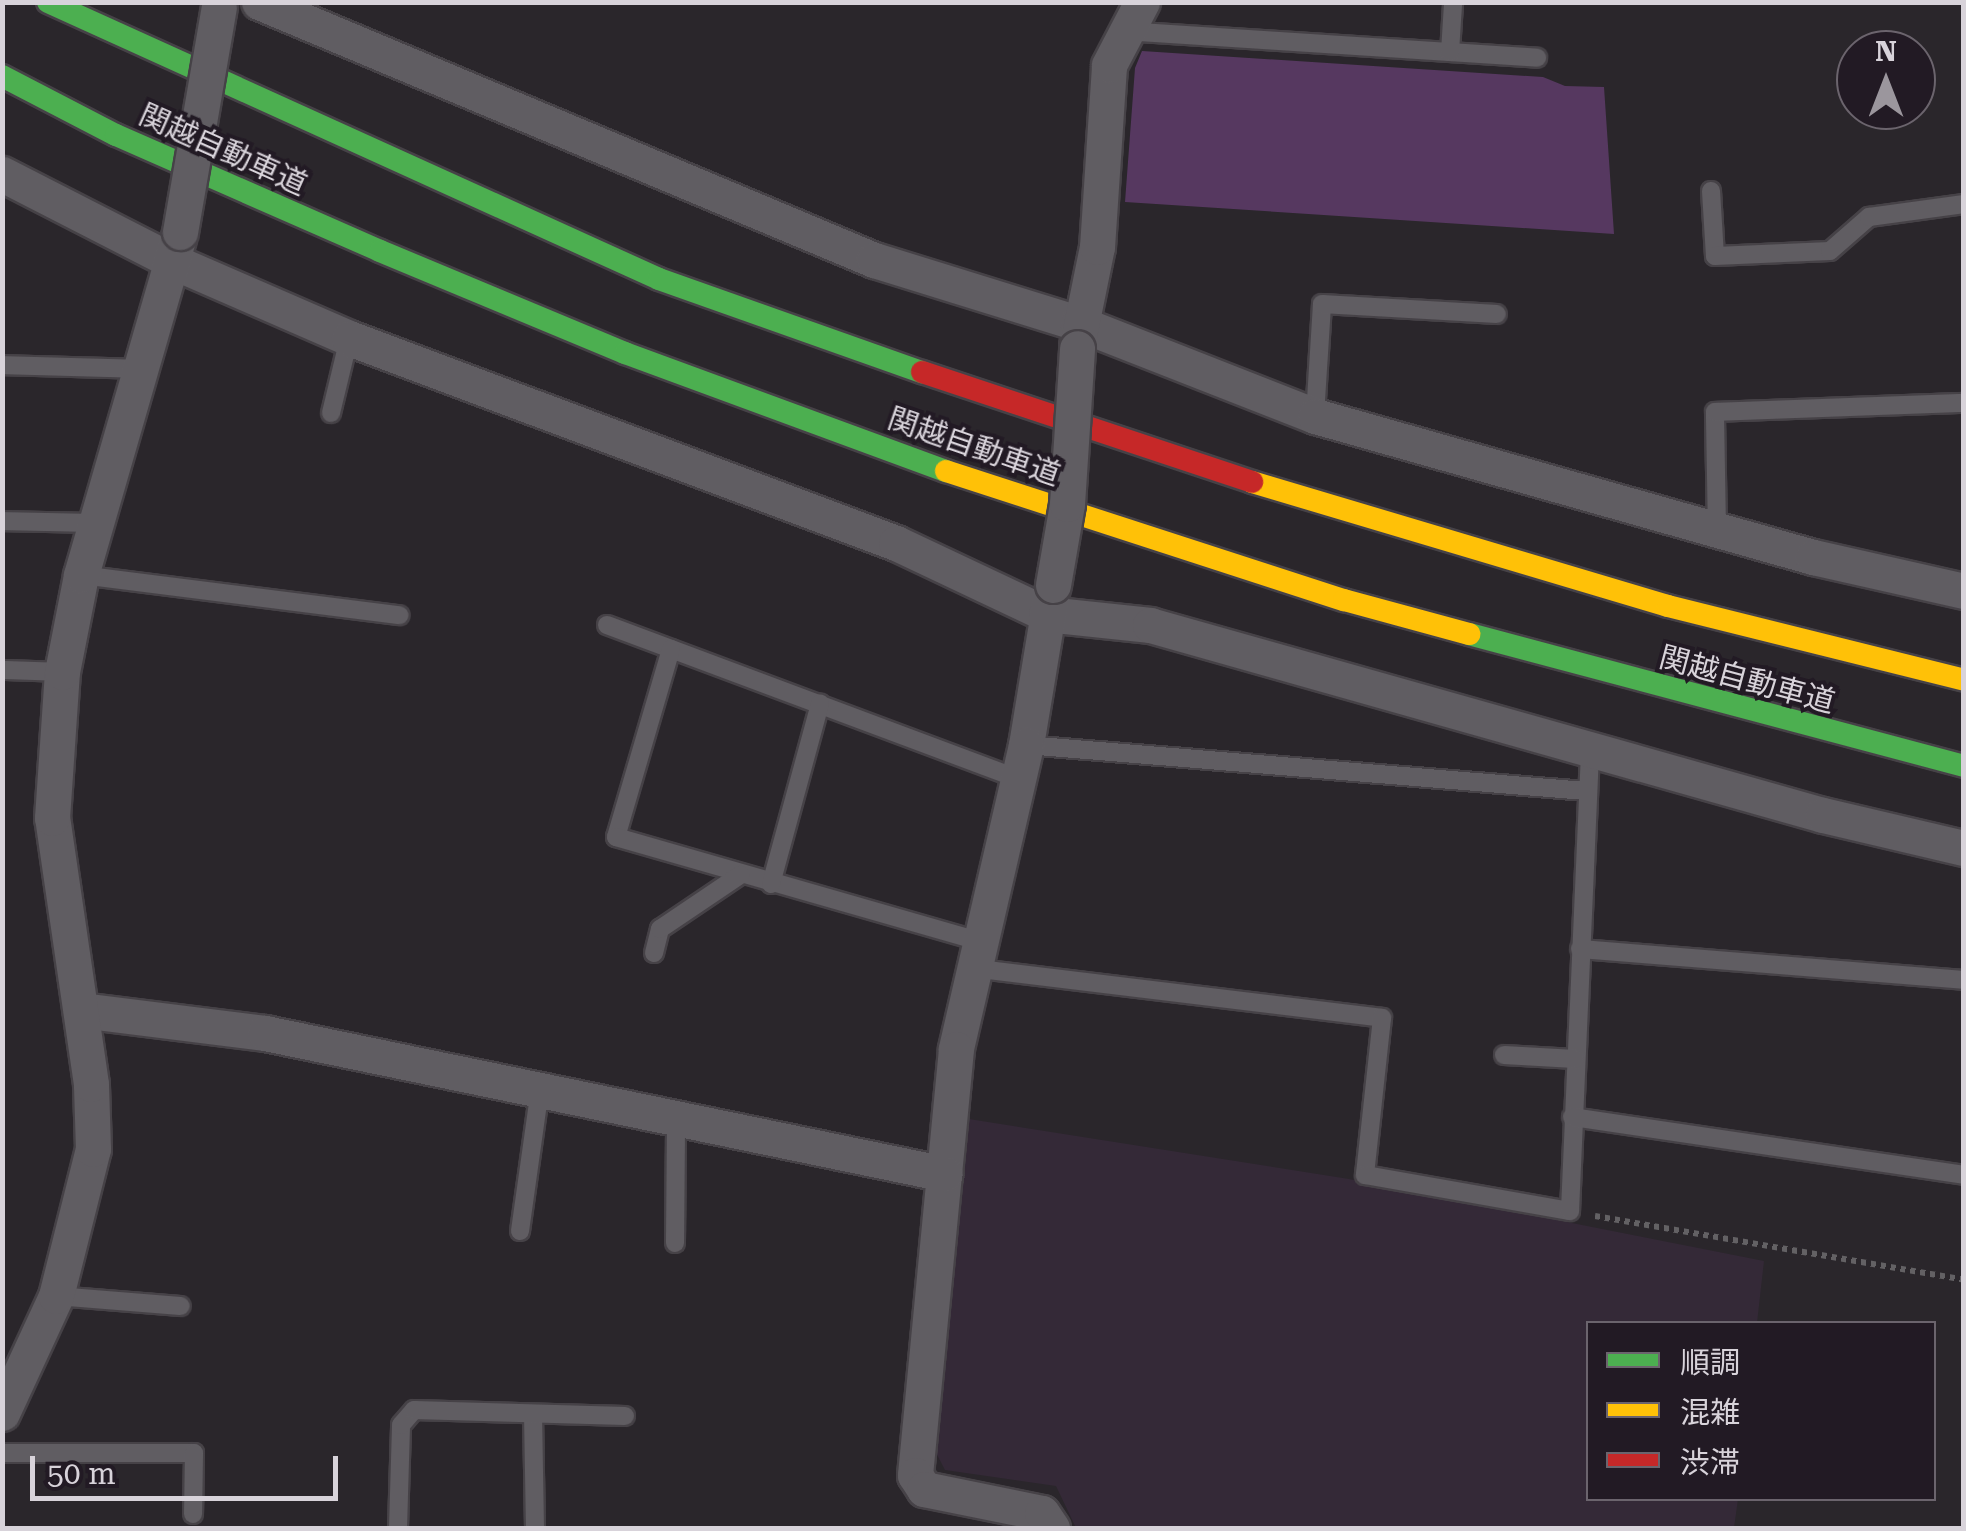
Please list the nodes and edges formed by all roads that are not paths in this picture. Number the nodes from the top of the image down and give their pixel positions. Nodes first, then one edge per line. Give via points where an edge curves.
1 (48, 2) edge
2 (259, 2) edge
3 (219, 4) edge
4 (1452, 4) edge
5 (1134, 16) edge
6 (1450, 52) junction
7 (1537, 58) dead end
8 (2, 76) edge
9 (2, 174) edge
10 (1711, 190) dead end
11 (1964, 204) edge
12 (177, 247) junction
13 (1497, 314) dead end
14 (1077, 336) junction
15 (349, 338) junction
16 (2, 365) edge
17 (146, 369) junction
18 (1964, 403) edge
19 (332, 413) dead end
20 (1316, 416) junction
21 (2, 521) edge
22 (97, 523) junction
23 (1718, 530) junction
24 (81, 575) junction
25 (1964, 590) edge
26 (1050, 600) junction
27 (399, 616) dead end
28 (608, 625) dead end
29 (672, 649) junction
30 (2, 670) edge
31 (62, 672) junction
32 (1964, 680) edge
33 (820, 704) junction
34 (1590, 750) junction
35 (1021, 762) junction
36 (1964, 766) edge
37 (1585, 790) junction
38 (1964, 848) edge
39 (740, 875) junction
40 (771, 884) junction
41 (1580, 949) junction
42 (654, 953) dead end
43 (974, 954) junction
44 (1964, 980) edge
45 (81, 1010) junction
46 (1504, 1054) dead end
47 (1575, 1059) junction
48 (540, 1090) junction
49 (1572, 1117) junction
50 (676, 1118) junction
51 (945, 1174) junction
52 (1964, 1175) edge
53 (520, 1231) dead end
54 (675, 1244) dead end
55 (56, 1296) junction
56 (182, 1306) dead end
57 (2, 1414) edge
58 (533, 1414) junction
59 (625, 1416) dead end
60 (2, 1453) edge
61 (193, 1514) dead end
62 (398, 1528) edge
63 (536, 1528) edge
64 (1052, 1528) edge

1 - 32 highway, 関越自動車道 via 659,279 1347,514 1668,606
2 - 14 street via 874,260
3 - 12 street, bridge
4 - 6 lane
5 - 6 lane
5 - 14 street via 1109,65 1097,248
6 - 7 lane
8 - 36 highway, 関越自動車道 via 116,135 380,252 625,353 957,475 1364,606
9 - 12 street
10 - 11 lane via 1715,256 1830,251 1868,217
12 - 15 street
12 - 17 street
13 - 20 lane via 1322,304
14 - 20 street
14 - 26 street, bridge via 1067,504
15 - 19 lane
15 - 26 street
16 - 17 lane
17 - 22 street
18 - 23 lane via 1715,412
20 - 23 street
21 - 22 lane
22 - 24 street
23 - 25 street
24 - 27 lane
24 - 31 street
26 - 34 street
26 - 35 street
28 - 29 lane
29 - 33 lane
29 - 39 lane via 616,837
30 - 31 lane
31 - 45 street via 52,818
33 - 35 lane
33 - 40 lane
34 - 37 lane
34 - 38 street
35 - 37 lane
35 - 43 street
37 - 41 lane
39 - 40 lane
39 - 42 lane via 660,930
40 - 43 lane
41 - 44 lane
41 - 47 lane
43 - 49 lane via 1382,1018 1364,1175 1570,1211
43 - 51 street via 956,1049
45 - 48 street via 265,1034
45 - 55 street via 93,1149
46 - 47 lane
47 - 49 lane
48 - 50 street
48 - 53 lane
49 - 52 lane
50 - 51 street
50 - 54 lane
51 - 64 street via 915,1474 924,1489 1042,1513
55 - 56 lane
55 - 57 street
58 - 59 lane
58 - 62 lane via 414,1410 400,1425
58 - 63 lane
60 - 61 lane via 194,1454

